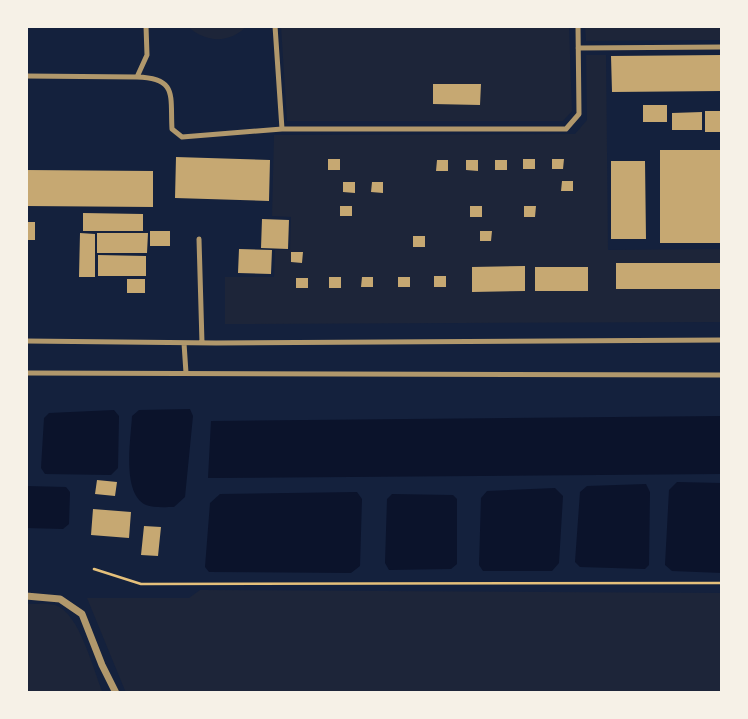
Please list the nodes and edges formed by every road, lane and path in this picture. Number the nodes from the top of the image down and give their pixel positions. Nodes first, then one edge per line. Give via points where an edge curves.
1 (146, 26) edge
2 (275, 26) edge
3 (578, 26) edge
4 (722, 47) edge
5 (579, 48) junction
6 (26, 76) edge
7 (137, 77) junction
8 (282, 129) junction
9 (199, 239) dead end
10 (26, 341) edge
11 (722, 341) edge
12 (184, 343) junction
13 (202, 343) junction
14 (26, 373) edge
15 (186, 373) junction
16 (722, 375) edge
17 (94, 569) dead end
18 (722, 583) edge
19 (26, 596) edge
20 (116, 693) edge

1 - 7 lane via 147,55
2 - 8 lane
3 - 5 lane
4 - 5 lane
5 - 8 lane via 579,114 566,129
6 - 7 lane
7 - 8 lane via 164,82 172,129 182,137
9 - 13 lane
10 - 12 lane
11 - 13 lane
12 - 13 lane
12 - 15 lane
14 - 15 lane
15 - 16 lane
17 - 18 path via 141,584
19 - 20 street via 60,598 82,614

